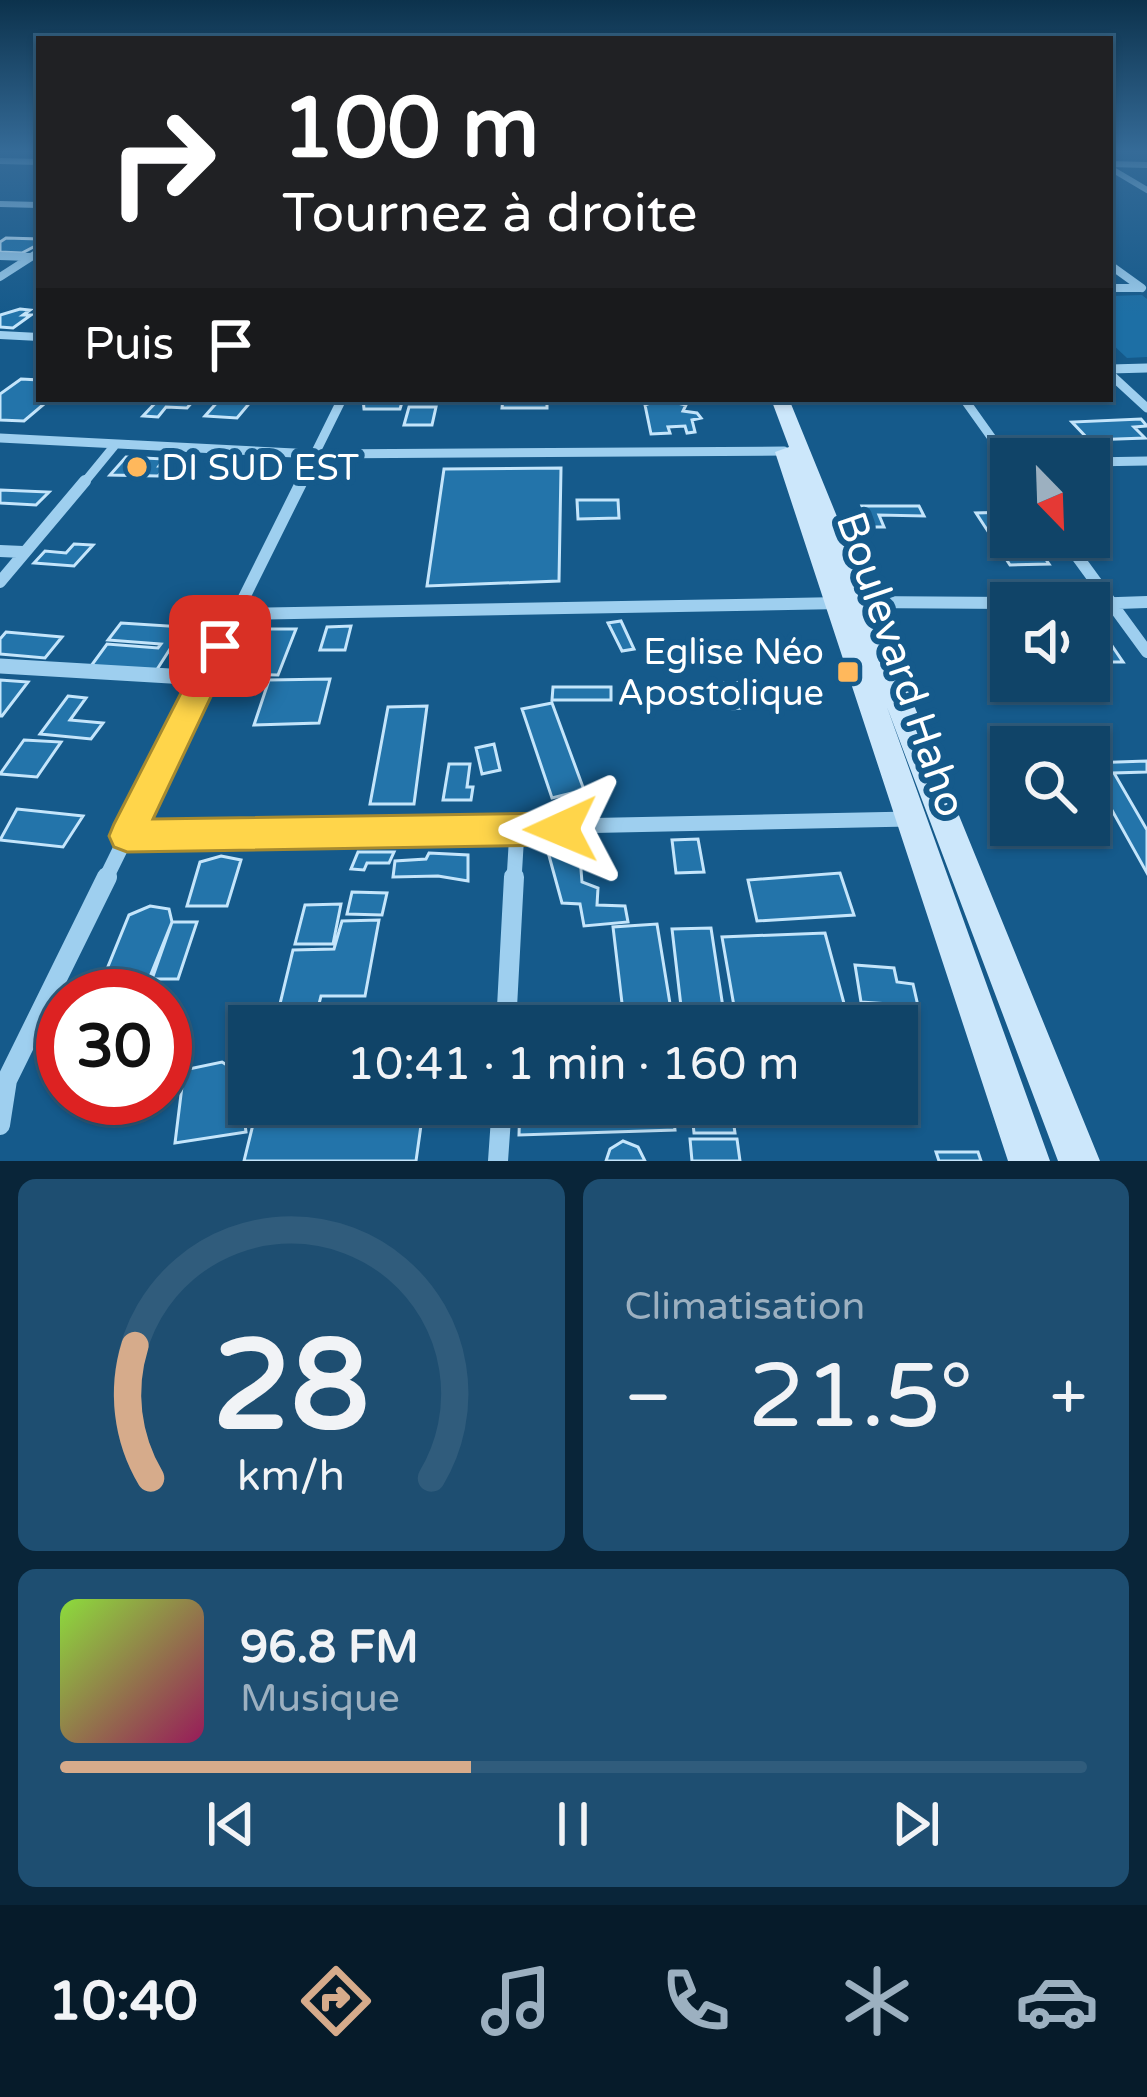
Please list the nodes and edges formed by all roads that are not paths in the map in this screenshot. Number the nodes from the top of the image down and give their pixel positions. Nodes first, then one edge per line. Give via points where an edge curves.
1 (35, 254) edge
2 (0, 256) edge
3 (1113, 267) edge
4 (0, 277) edge
5 (1113, 288) edge
6 (1144, 288) edge
7 (0, 335) edge
8 (36, 337) edge
9 (1147, 368) edge
10 (1113, 371) edge
11 (1113, 374) edge
12 (341, 402) edge
13 (767, 402) edge
14 (781, 402) edge
15 (966, 402) edge
16 (1147, 408) edge
17 (0, 438) edge
18 (992, 438) edge
19 (116, 445) junction
20 (784, 451) junction
21 (315, 454) junction
22 (1147, 460) edge
23 (1110, 461) edge
24 (0, 551) edge
25 (23, 552) junction
26 (1078, 558) edge
27 (0, 582) edge
28 (849, 602) junction
29 (1147, 602) edge
30 (990, 603) edge
31 (1112, 604) junction
32 (236, 614) junction
33 (1147, 652) edge
34 (0, 666) edge
35 (204, 678) junction
36 (911, 819) junction
37 (517, 830) junction
38 (127, 836) junction
39 (507, 1005) edge
40 (3, 1082) edge
41 (0, 1125) edge
42 (501, 1125) edge
43 (498, 1161) edge
44 (1029, 1161) edge
45 (1079, 1161) edge

1 - 2 street
1 - 4 street
3 - 6 street
5 - 6 street
7 - 8 street
9 - 10 street
11 - 16 street
12 - 21 street
13 - 20 main road, Boulevard Haho
14 - 28 main road, Boulevard Haho
15 - 18 street
17 - 19 street
19 - 21 street
19 - 25 street
20 - 21 street
20 - 28 main road, Boulevard Haho
21 - 32 street
22 - 23 street
24 - 25 street
25 - 27 street
26 - 31 street
28 - 30 street
28 - 32 street
28 - 36 main road, Boulevard Haho
28 - 45 main road, Boulevard Haho
29 - 31 street
31 - 33 street
32 - 35 street
34 - 35 street
35 - 38 street
36 - 37 street
36 - 44 main road, Boulevard Haho
37 - 38 street
37 - 39 street
38 - 40 street
40 - 41 street
42 - 43 street

